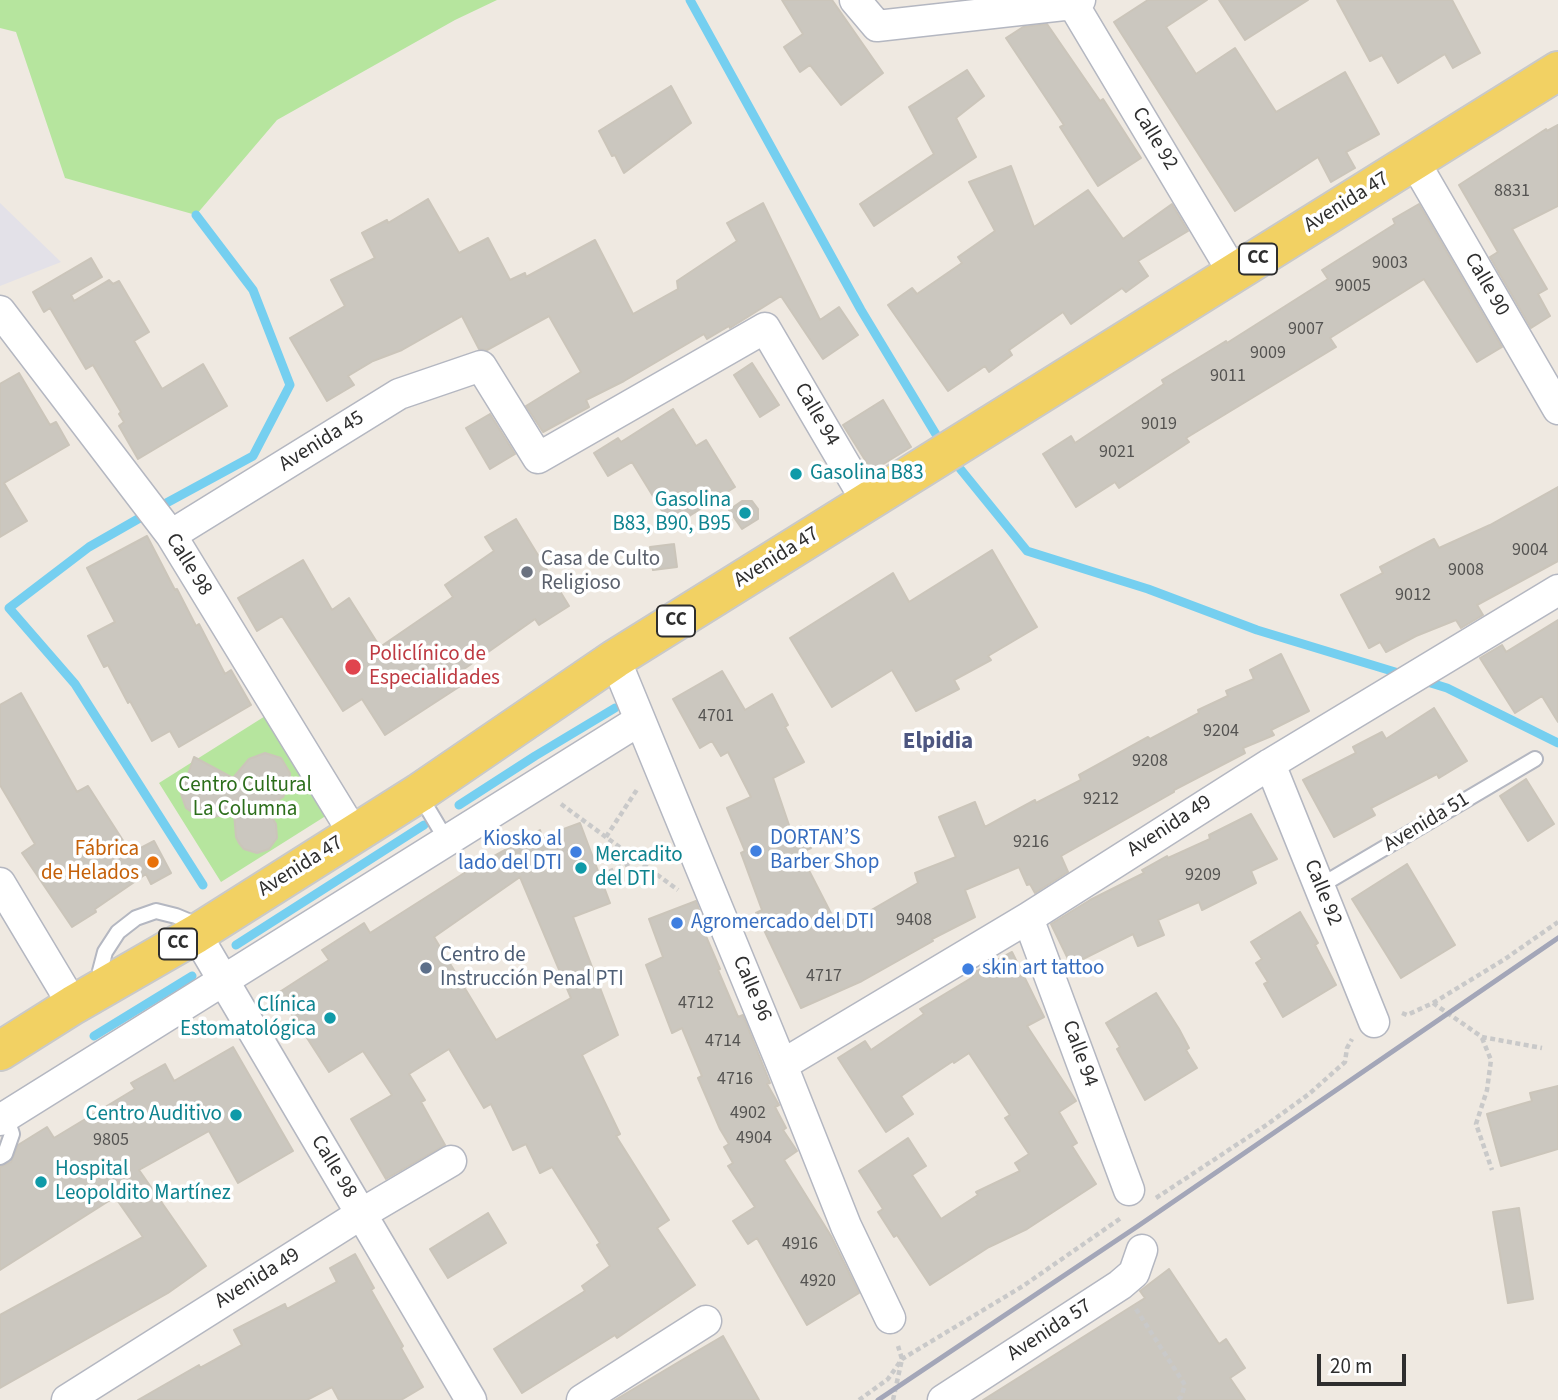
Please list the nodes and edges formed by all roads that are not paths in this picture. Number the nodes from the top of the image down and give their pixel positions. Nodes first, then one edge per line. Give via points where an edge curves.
1 (855, 0) edge
2 (1076, 2) edge
3 (1558, 71) edge
4 (1414, 161) junction
5 (1234, 274) junction
6 (0, 311) edge
7 (481, 366) joint
8 (1558, 409) edge
9 (867, 502) junction
10 (171, 535) junction
11 (1558, 590) edge
12 (615, 659) junction
13 (640, 720) junction
14 (1535, 759) dead end
15 (1270, 764) junction
16 (419, 793) junction
17 (354, 834) junction
18 (447, 841) junction
19 (0, 883) edge
20 (1320, 887) junction
21 (1028, 918) junction
22 (200, 931) junction
23 (223, 980) junction
24 (87, 997) junction
25 (1370, 1013) road end
26 (0, 1051) edge
27 (782, 1065) junction
28 (3, 1118) edge
29 (0, 1157) edge
30 (451, 1161) dead end
31 (1135, 1202) road end
32 (361, 1214) junction
33 (1142, 1250) dead end
34 (890, 1318) road end
35 (706, 1321) dead end
36 (67, 1400) edge
37 (471, 1400) edge
38 (582, 1400) edge
39 (943, 1400) edge

1 - 2 street via 877,26
2 - 5 street, Calle 92
3 - 4 main road, Avenida 47 / CC
4 - 5 main road, Avenida 47 / CC
4 - 8 street, Calle 90
5 - 9 main road, Avenida 47 / CC
6 - 10 street, Calle 98
7 - 9 street, Calle 94 via 538,458 765,328
7 - 10 street, Avenida 45 via 399,394
9 - 12 main road, Avenida 47 / CC
10 - 17 street, Calle 98
11 - 15 street, Avenida 49
12 - 13 street, Calle 96
12 - 16 main road, Avenida 47 / CC
13 - 18 street
13 - 27 street, Calle 96
14 - 20 lane, Avenida 51
15 - 20 street, Calle 92
15 - 21 street, Avenida 49
16 - 17 main road, Avenida 47 / CC
16 - 18 lane
17 - 22 main road, Avenida 47 / CC
18 - 23 street
19 - 24 street
20 - 25 street, Calle 92
21 - 27 street, Avenida 49
21 - 31 street, Calle 94
22 - 23 street, Calle 98
22 - 24 main road, Avenida 47 / CC
23 - 28 street
23 - 32 street, Calle 98
24 - 26 main road, Avenida 47 / CC
27 - 34 street, Calle 96 via 846,1226
28 - 29 lane via 12,1134
30 - 32 street, Avenida 49
32 - 36 street, Avenida 49
32 - 37 street, Calle 98
33 - 39 street, Avenida 57 via 1134,1273 1121,1285
35 - 38 street

